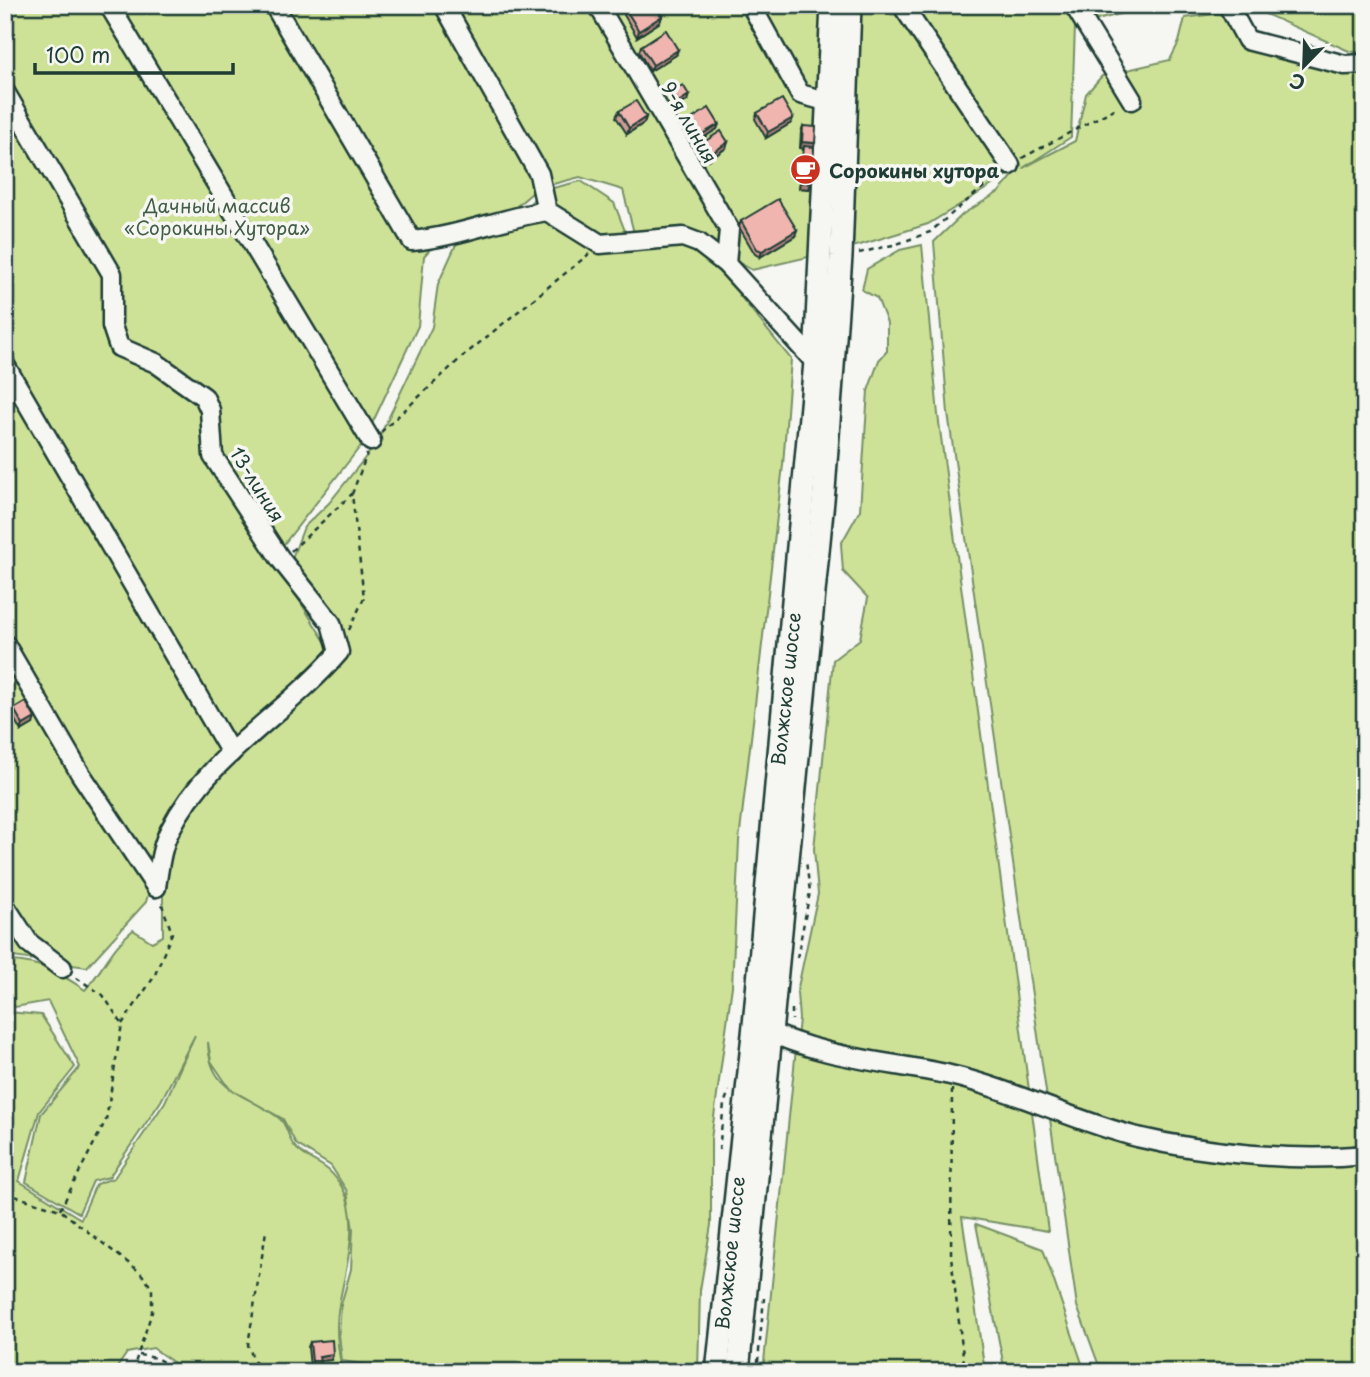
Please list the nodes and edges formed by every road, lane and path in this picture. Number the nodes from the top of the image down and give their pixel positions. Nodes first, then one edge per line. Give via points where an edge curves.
1 (109, 5) edge
2 (274, 5) edge
3 (444, 5) edge
4 (598, 5) edge
5 (751, 5) edge
6 (832, 5) edge
7 (850, 5) edge
8 (902, 5) edge
9 (1074, 5) edge
10 (1228, 5) edge
11 (1365, 64) edge
12 (5, 92) edge
13 (1132, 100) joint
14 (829, 102) junction
15 (1010, 165) junction
16 (547, 211) junction
17 (600, 244) junction
18 (841, 256) junction
19 (726, 264) junction
20 (815, 362) junction
21 (5, 365) edge
22 (371, 441) junction
23 (352, 494) junction
24 (281, 560) junction
25 (5, 644) edge
26 (339, 652) junction
27 (231, 753) junction
28 (156, 887) junction
29 (5, 906) edge
30 (62, 968) joint
31 (122, 1024) junction
32 (762, 1029) junction
33 (952, 1076) junction
34 (729, 1091) dead end
35 (719, 1150) dead end
36 (1365, 1155) edge
37 (5, 1193) edge
38 (60, 1210) junction
39 (266, 1231) dead end
40 (139, 1355) junction
41 (132, 1372) edge
42 (180, 1372) edge
43 (264, 1372) edge
44 (327, 1372) edge
45 (380, 1372) edge
46 (717, 1372) edge
47 (738, 1372) edge
48 (965, 1372) edge

1 - 22 lane
2 - 16 lane via 412,241
3 - 16 lane via 539,174
4 - 19 lane, 9-я линия via 729,229
5 - 14 lane via 800,93
6 - 14 main road, Волжское шоссе
7 - 18 main road, Волжское шоссе
8 - 15 lane
9 - 13 lane
10 - 11 lane via 1247,40 1345,65
12 - 24 lane, 13-линия via 112,274 112,326 119,347 156,363 204,397 210,410 213,456
13 - 15 path
14 - 20 main road, Волжское шоссе
15 - 18 path via 930,232
16 - 17 lane
17 - 19 lane via 683,237
17 - 22 path via 462,357
18 - 32 main road, Волжское шоссе via 824,490
19 - 20 lane
20 - 32 main road, Волжское шоссе
21 - 27 lane
22 - 23 path
23 - 24 path
23 - 26 path via 364,598
24 - 26 lane, 13-линия via 331,623
25 - 28 lane via 80,773
26 - 27 lane via 318,677
27 - 28 lane via 194,790 168,832
28 - 31 path via 172,933 154,978
29 - 30 lane via 29,943
30 - 31 path via 103,995
31 - 38 path via 106,1120
32 - 33 lane via 844,1058
32 - 46 main road, Волжское шоссе
32 - 47 main road, Волжское шоссе
33 - 36 lane via 1138,1137 1296,1157
33 - 48 path via 951,1256
34 - 35 path
37 - 38 path
38 - 40 path via 140,1272 152,1288 152,1312
39 - 43 path via 248,1345
40 - 41 path
40 - 42 path via 156,1358
44 - 45 path

